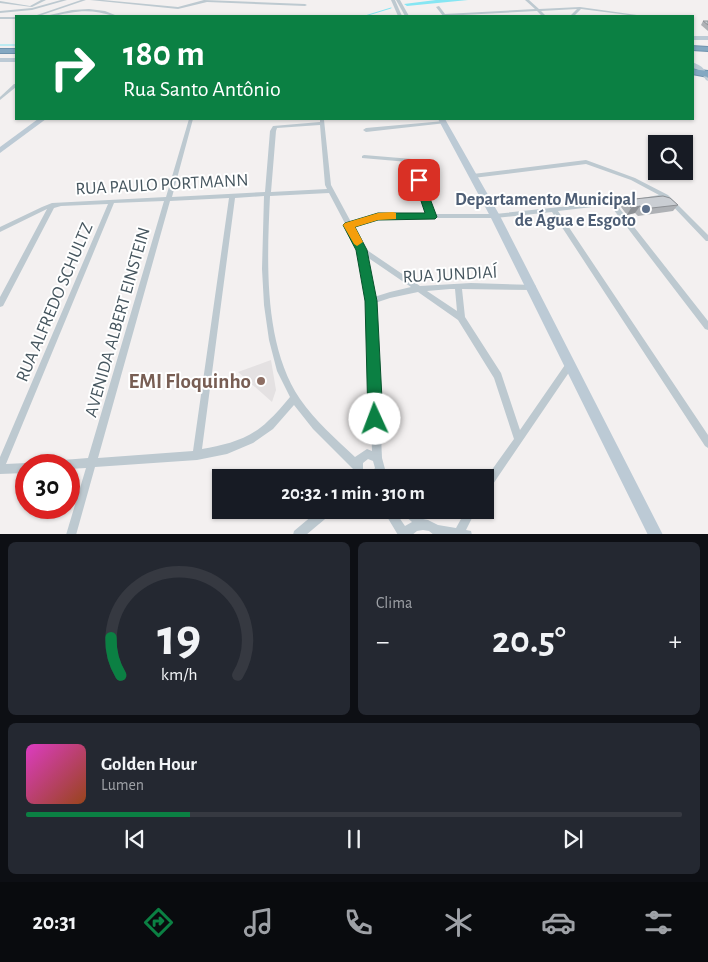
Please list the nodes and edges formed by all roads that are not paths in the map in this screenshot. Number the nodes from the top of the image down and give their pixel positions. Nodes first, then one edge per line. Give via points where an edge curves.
1 (20, 0) edge
2 (44, 0) edge
3 (65, 0) edge
4 (84, 0) edge
5 (92, 0) edge
6 (194, 0) edge
7 (527, 0) edge
8 (208, 1) edge
9 (396, 1) edge
10 (0, 2) edge
11 (12, 4) junction
12 (305, 5) dead end
13 (32, 7) junction
14 (438, 7) dead end
15 (39, 8) junction
16 (580, 8) junction
17 (537, 10) junction
18 (0, 12) edge
19 (39, 15) edge
20 (53, 15) edge
21 (113, 15) dead end
22 (400, 15) edge
23 (406, 15) edge
24 (444, 15) edge
25 (460, 15) edge
26 (543, 15) edge
27 (573, 15) edge
28 (634, 15) edge
29 (0, 18) edge
30 (15, 18) edge
31 (708, 41) edge
32 (694, 43) edge
33 (694, 44) edge
34 (708, 50) edge
35 (0, 53) edge
36 (15, 53) edge
37 (0, 60) edge
38 (15, 60) edge
39 (694, 68) edge
40 (694, 69) edge
41 (708, 73) edge
42 (708, 85) edge
43 (15, 86) edge
44 (0, 99) edge
45 (41, 120) edge
46 (191, 120) edge
47 (322, 121) edge
48 (443, 121) edge
49 (366, 130) dead end
50 (0, 151) edge
51 (364, 157) dead end
52 (473, 176) junction
53 (332, 191) junction
54 (268, 194) junction
55 (232, 195) junction
56 (666, 196) junction
57 (169, 200) junction
58 (112, 202) junction
59 (612, 203) junction
60 (52, 205) junction
61 (554, 210) junction
62 (496, 216) junction
63 (432, 217) junction
64 (348, 225) junction
65 (0, 230) edge
66 (708, 239) edge
67 (362, 250) junction
68 (458, 287) junction
69 (532, 287) junction
70 (418, 289) junction
71 (371, 301) junction
72 (0, 304) edge
73 (461, 318) junction
74 (708, 327) edge
75 (570, 364) junction
76 (295, 398) junction
77 (518, 438) junction
78 (708, 443) edge
79 (197, 455) junction
80 (377, 458) junction
81 (93, 463) junction
82 (80, 464) edge
83 (357, 466) junction
84 (15, 468) edge
85 (0, 469) edge
86 (358, 469) edge
87 (380, 469) edge
88 (494, 475) edge
89 (316, 519) edge
90 (394, 519) edge
91 (416, 519) edge
92 (467, 519) edge
93 (420, 524) junction
94 (440, 532) edge
95 (654, 533) edge
96 (72, 534) edge
97 (298, 534) edge
98 (404, 534) edge
99 (461, 534) edge

1 - 11 street
2 - 13 street
3 - 15 street
4 - 19 street
5 - 8 street via 178,8
6 - 8 street
7 - 17 street
8 - 12 street
9 - 22 street
9 - 23 street
10 - 11 street
11 - 13 street
13 - 15 street
14 - 24 street
15 - 18 street
16 - 17 street
16 - 27 street
16 - 28 street
17 - 25 street
17 - 26 street
20 - 21 street via 79,10 104,11
22 - 23 street
29 - 30 street
31 - 32 highway
33 - 34 highway
35 - 36 highway
37 - 38 main road
39 - 41 highway
40 - 42 main road
43 - 44 street
45 - 50 main road
46 - 57 street, AVENIDA ALBERT EINSTEIN
47 - 53 street via 327,180
47 - 54 street via 275,127
48 - 49 street
48 - 52 main road
51 - 63 street via 412,162
52 - 56 street via 586,162 633,179
52 - 62 main road
53 - 54 street, RUA PAULO PORTMANN
53 - 64 street
54 - 55 street, RUA PAULO PORTMANN
54 - 76 street via 266,250 270,331
55 - 57 street, RUA PAULO PORTMANN
55 - 79 street
56 - 59 street
56 - 66 street
57 - 58 street, RUA PAULO PORTMANN
57 - 81 street, AVENIDA ALBERT EINSTEIN
58 - 60 street, RUA PAULO PORTMANN
58 - 85 street, RUA ALFREDO SCHULTZ
59 - 61 street
59 - 74 street
60 - 65 street, RUA PAULO PORTMANN
60 - 72 street
61 - 62 street
61 - 78 street
62 - 63 street
62 - 69 main road
63 - 64 street via 378,216
64 - 67 street
67 - 70 street
67 - 71 street
68 - 69 street, RUA JUNDIAÍ
68 - 70 street, RUA JUNDIAÍ
68 - 73 street
69 - 75 main road
70 - 71 street, RUA JUNDIAÍ via 393,292
70 - 73 street
71 - 80 street
73 - 77 street via 498,376
75 - 77 street
75 - 95 main road
76 - 79 street via 270,426 250,440
76 - 83 street via 323,434
77 - 88 street
79 - 81 street
80 - 83 street via 362,456
80 - 87 street
81 - 82 street
81 - 96 street, AVENIDA ALBERT EINSTEIN
83 - 86 street
84 - 85 street
89 - 97 street
90 - 98 street
91 - 93 street
92 - 99 street
93 - 94 street via 430,525
93 - 98 street
94 - 99 street

